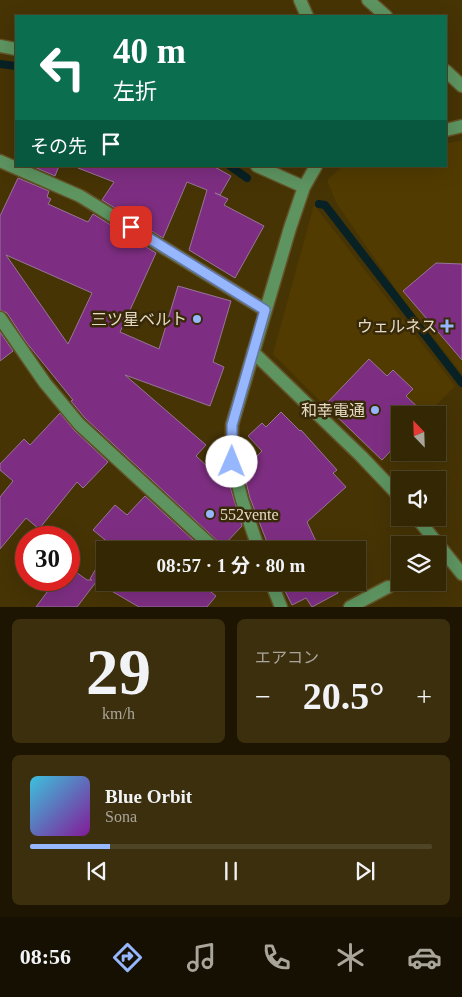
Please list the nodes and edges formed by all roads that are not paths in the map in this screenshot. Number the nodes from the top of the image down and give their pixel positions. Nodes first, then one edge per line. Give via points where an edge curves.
1 (300, 0) edge
2 (368, 0) edge
3 (307, 15) edge
4 (385, 15) edge
5 (0, 46) edge
6 (15, 49) edge
7 (447, 72) edge
8 (462, 86) edge
9 (462, 126) edge
10 (447, 130) edge
11 (0, 161) edge
12 (259, 167) edge
13 (315, 167) edge
14 (304, 187) junction
15 (265, 310) junction
16 (0, 318) edge
17 (253, 352) junction
18 (391, 488) edge
19 (423, 526) edge
20 (206, 541) edge
21 (256, 541) edge
22 (462, 574) edge
23 (388, 587) dead end
24 (275, 591) edge
25 (281, 607) edge
26 (350, 607) edge

1 - 3 street
2 - 4 street
5 - 6 street
7 - 8 street
9 - 10 street
11 - 15 street via 80,196
12 - 14 street
13 - 14 street
14 - 15 street
15 - 17 street
16 - 20 street via 79,424
17 - 18 street
17 - 21 street via 232,425 232,462
19 - 22 street
23 - 26 street
24 - 25 street

